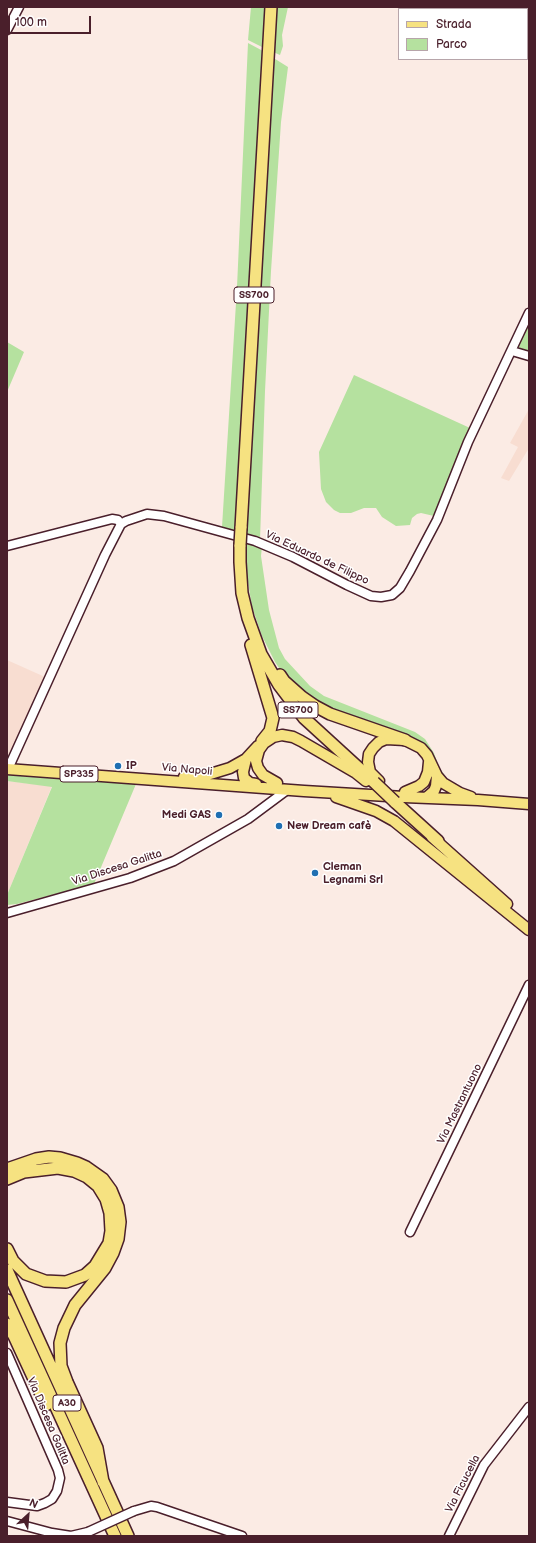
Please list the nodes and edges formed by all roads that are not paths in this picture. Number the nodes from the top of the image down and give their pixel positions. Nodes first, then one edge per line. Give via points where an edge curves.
1 (19, 7) edge
2 (271, 7) edge
3 (7, 30) edge
4 (529, 312) edge
5 (512, 350) junction
6 (529, 356) edge
7 (121, 524) junction
8 (7, 546) edge
9 (244, 604) junction
10 (248, 618) junction
11 (405, 740) junction
12 (262, 742) joint
13 (246, 759) junction
14 (429, 762) junction
15 (7, 769) edge
16 (437, 776) junction
17 (184, 777) junction
18 (151, 779) junction
19 (246, 781) junction
20 (424, 782) junction
21 (277, 783) junction
22 (374, 783) junction
23 (287, 790) junction
24 (304, 791) junction
25 (319, 792) junction
26 (405, 792) junction
27 (426, 798) junction
28 (478, 800) junction
29 (529, 804) edge
30 (438, 841) joint
31 (7, 913) edge
32 (529, 924) edge
33 (529, 930) edge
34 (529, 985) edge
35 (7, 1169) edge
36 (7, 1179) edge
37 (410, 1232) dead end
38 (7, 1249) edge
39 (7, 1270) edge
40 (7, 1300) edge
41 (7, 1324) edge
42 (7, 1353) edge
43 (529, 1407) edge
44 (104, 1482) junction
45 (92, 1486) junction
46 (7, 1502) edge
47 (7, 1521) edge
48 (115, 1536) edge
49 (128, 1536) edge
50 (242, 1536) edge
51 (449, 1536) edge

1 - 3 street
2 - 9 highway, SS700, bridge via 240,545
4 - 5 street, Via Eduardo de Filippo
5 - 6 street
5 - 7 street, Via Eduardo de Filippo via 468,442 437,520 400,588 392,595 372,596 255,541 164,516 147,514
7 - 8 street via 118,520 112,519
7 - 15 street via 104,555
9 - 10 highway, SS700
9 - 12 highway via 243,615 250,644 273,718 270,731
10 - 11 highway via 256,629 273,666 284,681 302,697 330,714
10 - 22 highway, SS700 via 261,654 287,696 315,729
11 - 14 main road via 422,748
11 - 22 main road via 386,739 378,742 369,754 368,762
12 - 13 main road
13 - 17 main road via 215,773
13 - 19 main road
14 - 16 main road
14 - 20 main road
15 - 18 main road, SP335
16 - 27 main road via 434,791
16 - 28 main road via 449,787
17 - 18 main road, Via Napoli
17 - 19 main road, Via Napoli
18 - 23 main road, Via Napoli
19 - 21 main road, Via Napoli
19 - 24 main road
20 - 26 main road
20 - 27 main road
21 - 22 main road via 263,775 256,761 264,743 273,737 282,736 301,741
21 - 26 main road, Via Napoli
22 - 30 highway, SS700, bridge
23 - 24 main road, Via Napoli
23 - 31 street, Via Discesa Galitta via 248,819 174,861 130,878
24 - 25 main road, Via Napoli
25 - 27 main road, Via Napoli
25 - 33 main road via 376,811 394,821
26 - 27 main road, Via Napoli
27 - 28 main road, Via Napoli
28 - 29 main road, Via Napoli
30 - 32 main road, SS700
34 - 37 street, Via Mastrantuono
35 - 44 highway via 36,1159 60,1158 77,1163 102,1179 111,1190 118,1207 120,1222 113,1253 105,1268 75,1305 60,1343 61,1366 66,1382 97,1448
36 - 38 highway via 24,1172 58,1168 87,1177 98,1186 106,1198 111,1231 109,1243 95,1266 86,1275 66,1282 44,1281 26,1274 13,1261
39 - 44 highway, A30
40 - 45 highway, A30
41 - 45 highway via 60,1433
42 - 46 street, Via Discesa Galitta via 60,1478 57,1491 45,1503 37,1506
43 - 51 street, Via Ficucella via 484,1465
44 - 49 highway, A30
45 - 48 highway, A30
47 - 50 street, bridge via 71,1536 88,1532 150,1506

